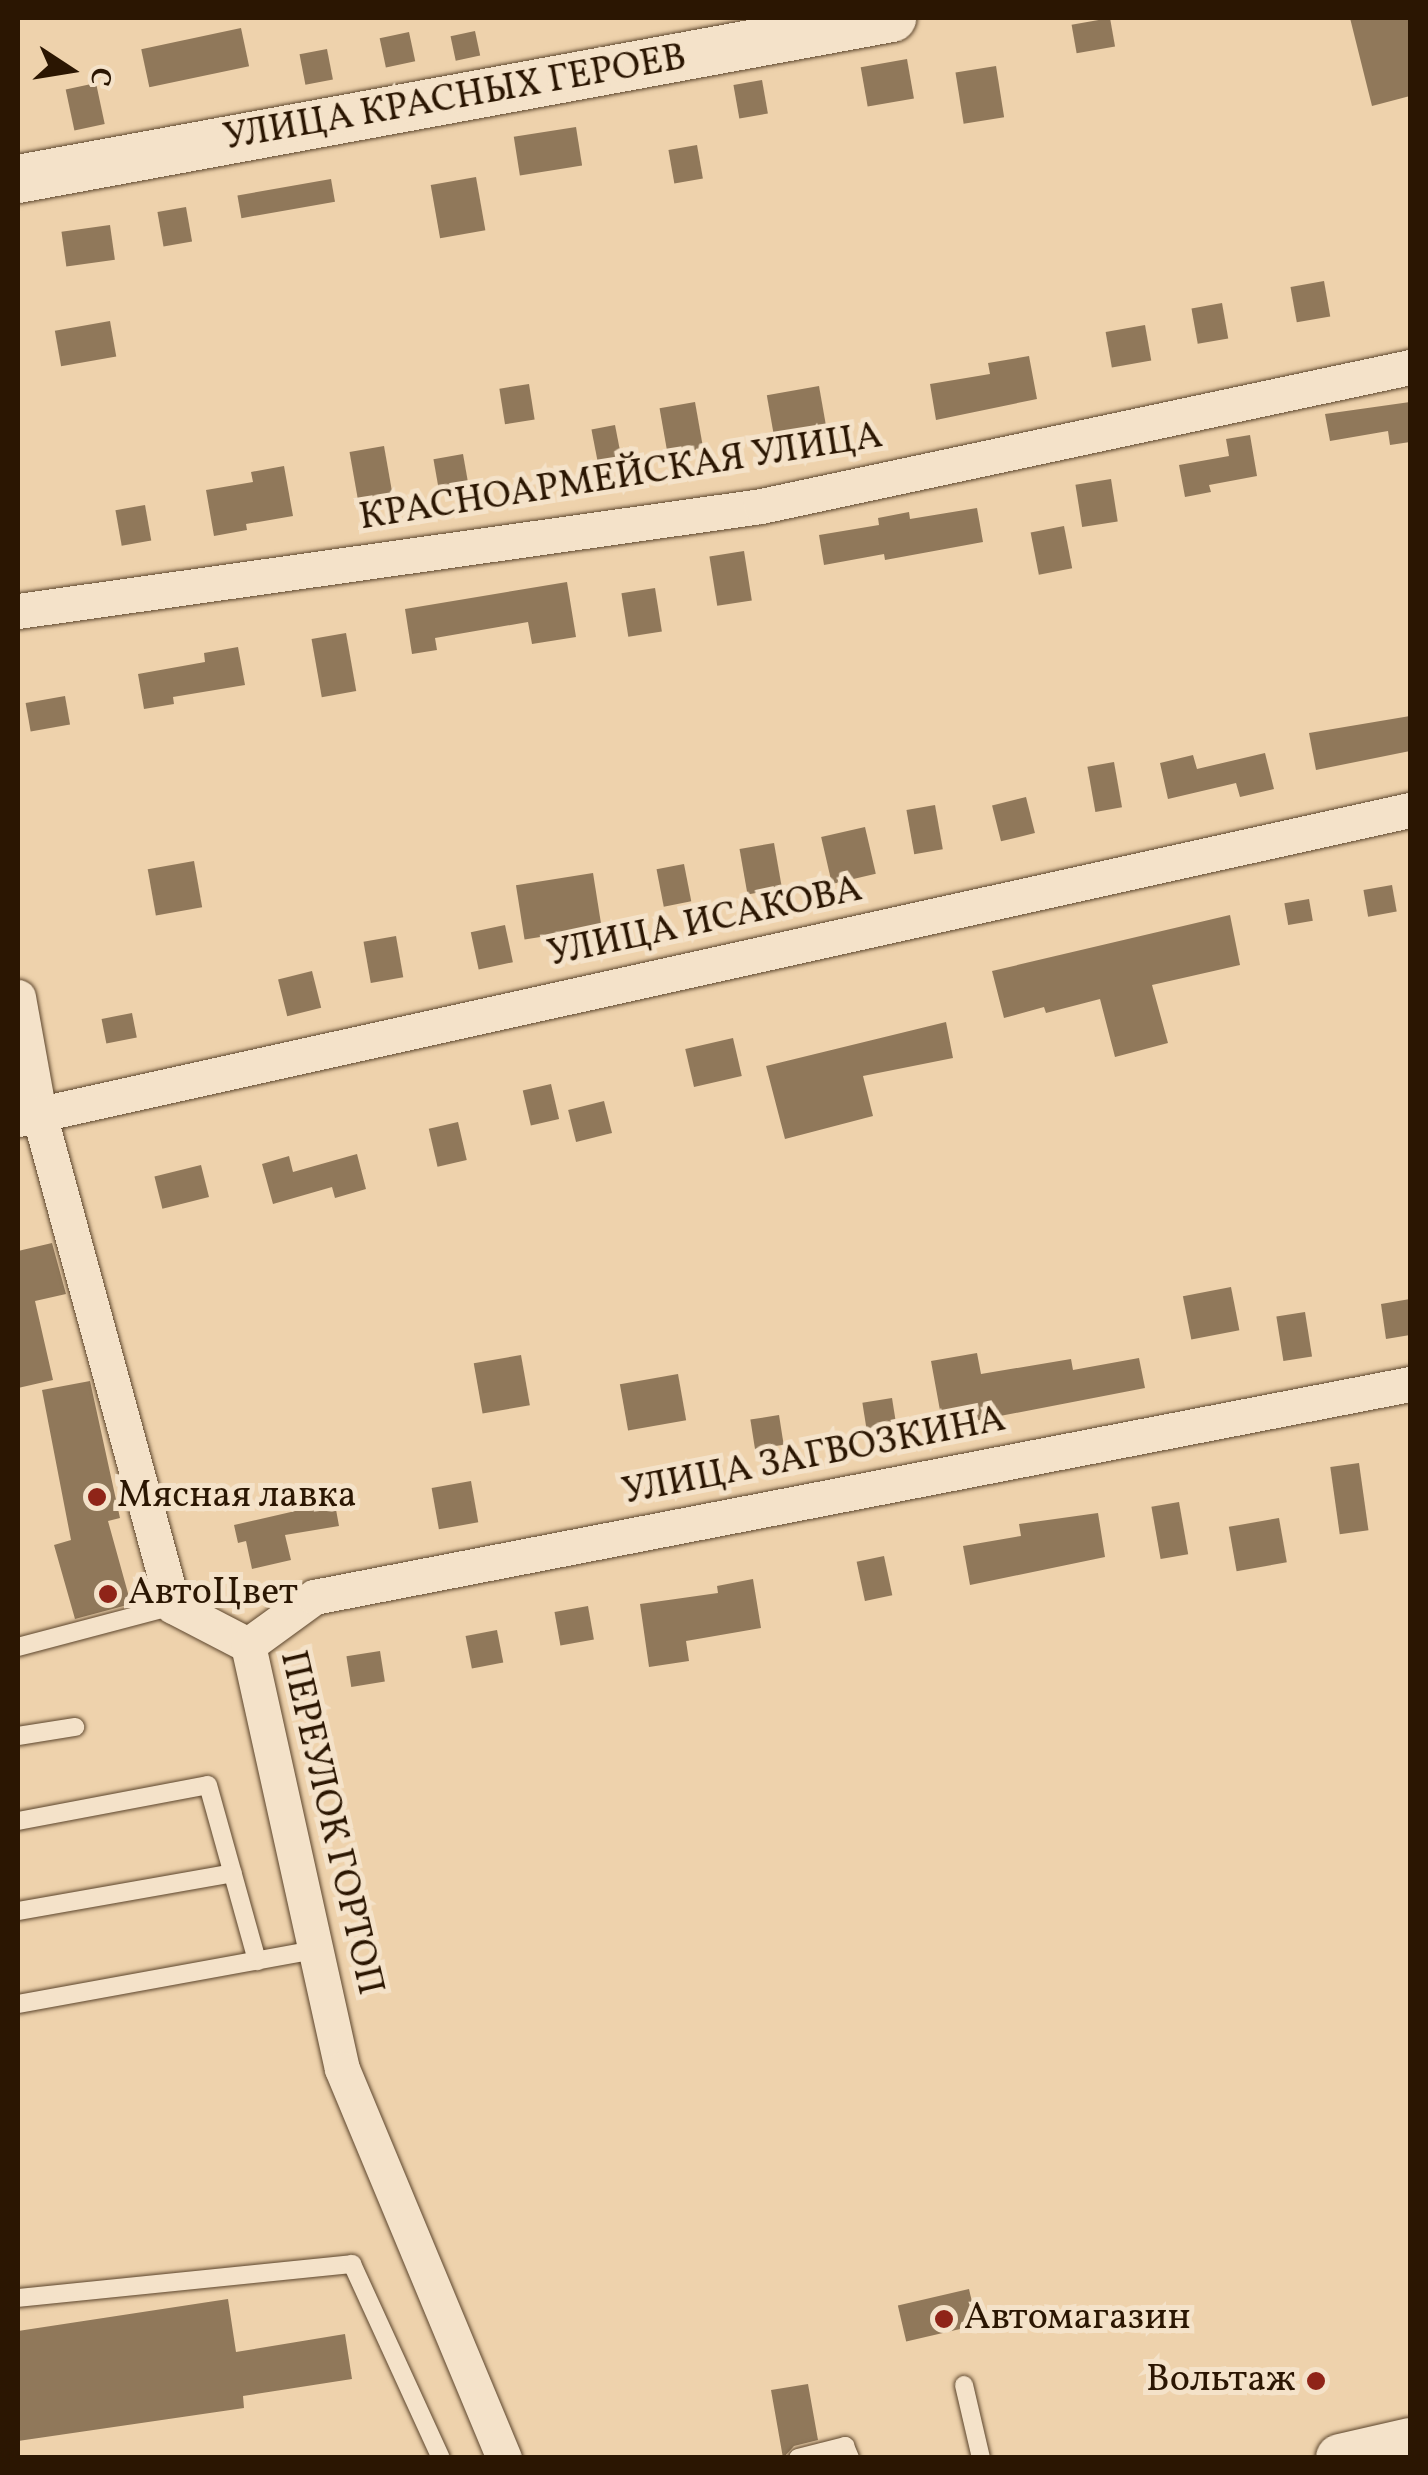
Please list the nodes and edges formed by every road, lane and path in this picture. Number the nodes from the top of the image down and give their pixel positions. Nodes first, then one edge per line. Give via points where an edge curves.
1 (892, 18) edge
2 (817, 25) edge
3 (18, 178) edge
4 (1410, 367) edge
5 (18, 611) edge
6 (1410, 810) edge
7 (18, 998) edge
8 (28, 1116) edge
9 (1410, 1384) edge
10 (173, 1606) junction
11 (248, 1645) junction
12 (18, 1647) edge
13 (75, 1726) dead end
14 (18, 1736) edge
15 (18, 1822) edge
16 (233, 1873) junction
17 (18, 1910) edge
18 (316, 1950) junction
19 (257, 1961) junction
20 (18, 2004) edge
21 (18, 2298) edge
22 (964, 2385) dead end
23 (1410, 2442) edge
24 (441, 2458) edge
25 (504, 2458) edge
26 (798, 2458) edge
27 (850, 2458) edge
28 (981, 2458) edge
29 (1340, 2458) edge

1 - 2 main road, УЛИЦА КРАСНЫХ ГЕРОЕВ
2 - 3 main road, УЛИЦА КРАСНЫХ ГЕРОЕВ
4 - 5 street, КРАСНОАРМЕЙСКАЯ УЛИЦА via 761,506
6 - 8 street, УЛИЦА ИСАКОВА
7 - 8 street
8 - 10 street
9 - 11 street, УЛИЦА ЗАГВОЗКИНА via 314,1597
10 - 11 street, ПЕРЕУЛОК ГОРТОП
10 - 12 lane
11 - 18 street, ПЕРЕУЛОК ГОРТОП
13 - 14 lane
15 - 16 lane via 208,1785
16 - 17 lane
16 - 19 lane
18 - 19 lane
18 - 25 street, ПЕРЕУЛОК ГОРТОП via 342,2069
19 - 20 lane
21 - 24 lane via 352,2264
22 - 28 lane
23 - 29 main road
26 - 27 lane via 846,2446

